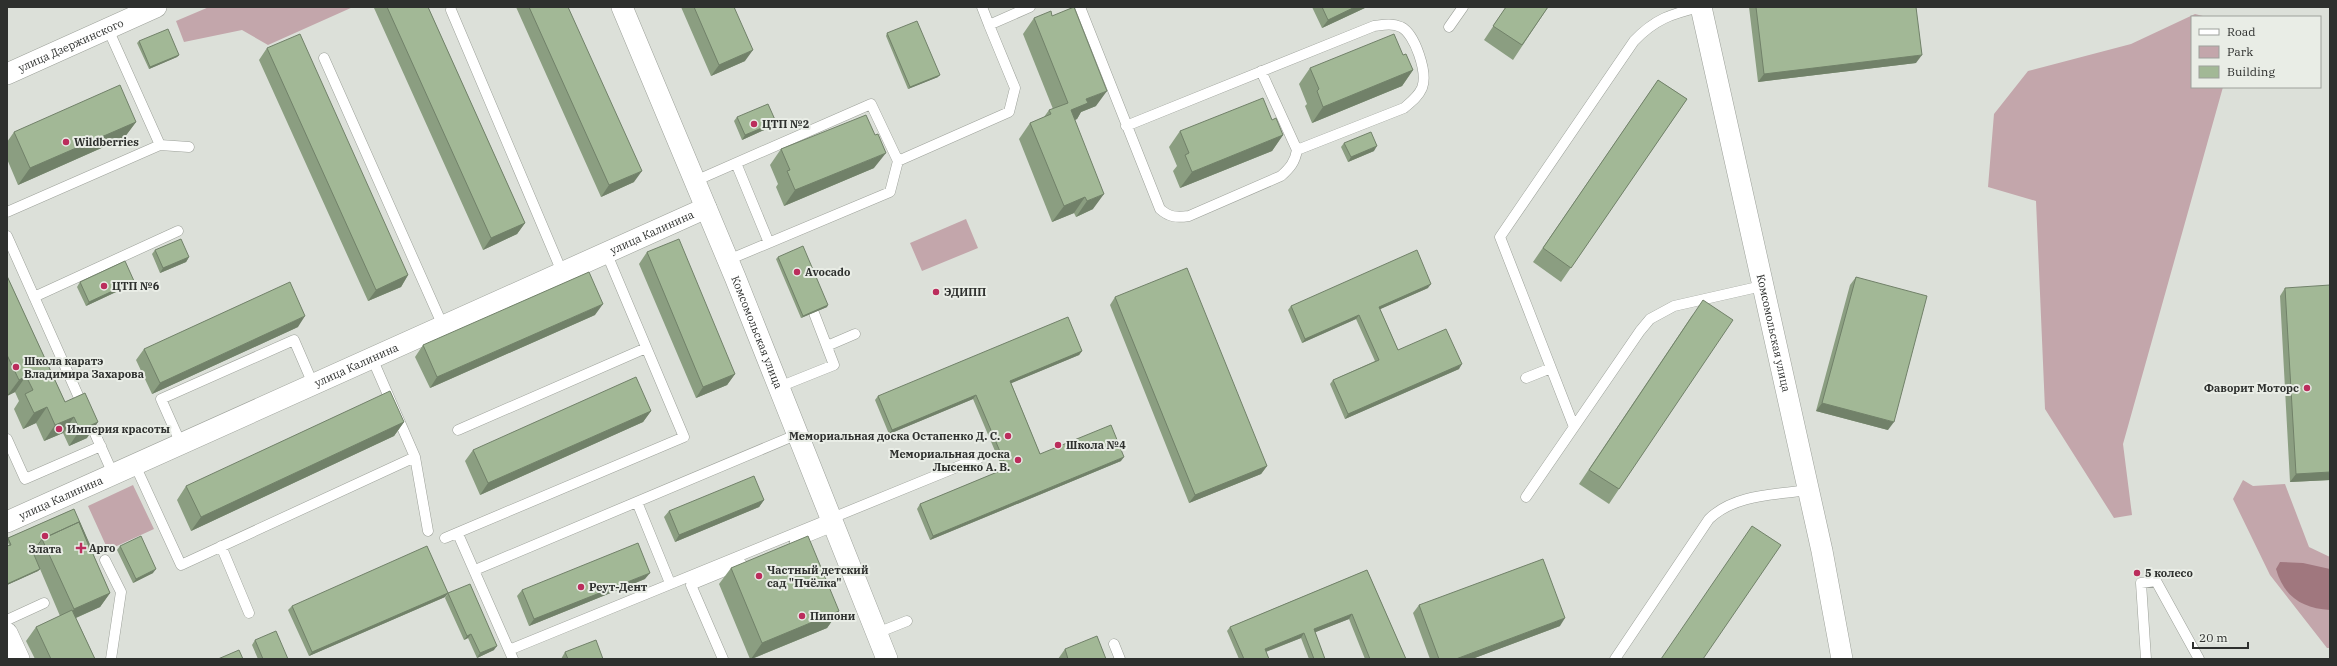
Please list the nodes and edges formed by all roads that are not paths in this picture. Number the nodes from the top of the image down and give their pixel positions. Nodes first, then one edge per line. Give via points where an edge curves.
1 (156, 7) edge
2 (622, 7) edge
3 (982, 7) edge
4 (1030, 7) edge
5 (1080, 7) edge
6 (1463, 7) edge
7 (1700, 7) edge
8 (451, 10) dead end
9 (989, 25) junction
10 (1449, 27) dead end
11 (108, 29) junction
12 (324, 58) dead end
13 (1262, 71) junction
14 (7, 74) edge
15 (1126, 126) junction
16 (160, 145) junction
17 (189, 147) dead end
18 (1297, 150) junction
19 (898, 161) junction
20 (736, 163) junction
21 (695, 181) junction
22 (706, 208) junction
23 (7, 212) edge
24 (178, 231) dead end
25 (7, 236) edge
26 (768, 243) junction
27 (606, 252) junction
28 (728, 260) junction
29 (562, 272) junction
30 (1762, 286) junction
31 (34, 297) junction
32 (814, 313) edge
33 (443, 326) junction
34 (855, 334) dead end
35 (827, 346) junction
36 (646, 348) junction
37 (372, 358) junction
38 (1551, 368) junction
39 (1526, 378) dead end
40 (313, 384) junction
41 (779, 387) junction
42 (1574, 427) junction
43 (458, 430) dead end
44 (798, 434) junction
45 (7, 439) edge
46 (181, 444) junction
47 (101, 446) junction
48 (415, 457) junction
49 (979, 458) dead end
50 (135, 465) junction
51 (113, 474) junction
52 (1808, 490) junction
53 (1526, 497) dead end
54 (637, 502) junction
55 (7, 522) edge
56 (832, 522) junction
57 (428, 531) dead end
58 (458, 534) junction
59 (445, 538) dead end
60 (221, 546) junction
61 (105, 560) dead end
62 (475, 570) junction
63 (670, 584) junction
64 (44, 603) dead end
65 (249, 613) dead end
66 (7, 620) edge
67 (906, 621) dead end
68 (7, 633) edge
69 (877, 633) junction
70 (1114, 644) dead end
71 (511, 654) edge
72 (882, 657) edge
73 (18, 659) edge
74 (111, 659) edge
75 (724, 659) edge
76 (1120, 659) edge
77 (1615, 659) edge
78 (1842, 659) edge
79 (2146, 659) edge
80 (2199, 659) edge

1 - 11 street, улица Дзержинского
2 - 21 street, Комсомольская улица
3 - 9 lane
4 - 9 lane
5 - 15 lane
6 - 10 lane
7 - 30 street, Комсомольская улица
7 - 38 lane via 1658,20 1634,42 1500,237
8 - 29 lane
9 - 19 lane via 1015,88 1009,112
11 - 14 street, улица Дзержинского
11 - 16 lane
12 - 33 lane
13 - 15 lane
13 - 18 lane
13 - 18 lane via 1374,26 1388,24 1402,28 1410,37 1422,63 1422,87 1415,99 1404,108
15 - 18 lane via 1160,208 1168,216 1179,218 1281,176 1289,170
16 - 17 lane
16 - 23 lane
19 - 20 lane via 871,104
19 - 26 lane via 890,192
20 - 21 lane
20 - 26 lane
21 - 22 street, Комсомольская улица
22 - 27 street, улица Калинина
22 - 28 street, Комсомольская улица
24 - 31 lane
25 - 31 lane
26 - 28 lane
27 - 29 street, улица Калинина
27 - 36 lane
28 - 41 street, Комсомольская улица
29 - 33 street, улица Калинина
30 - 42 lane via 1674,306 1650,319
30 - 52 street, Комсомольская улица
31 - 47 lane
32 - 35 lane
33 - 37 street, улица Калинина
34 - 35 lane
35 - 41 lane via 834,365
36 - 43 lane
36 - 58 lane via 684,437
37 - 40 street, улица Калинина
37 - 48 lane
38 - 39 lane
38 - 42 lane
40 - 46 street, улица Калинина
40 - 46 lane via 294,340 161,399
41 - 44 street, Комсомольская улица
42 - 53 lane
44 - 54 lane
44 - 56 street, Комсомольская улица
45 - 47 lane via 25,479
46 - 50 street, улица Калинина
47 - 51 lane
48 - 57 lane
48 - 60 lane
49 - 56 lane
50 - 51 street, улица Калинина
50 - 60 lane via 181,565
51 - 55 street, улица Калинина
52 - 77 lane via 1742,500 1720,509 1709,519
52 - 78 street, Комсомольская улица
54 - 62 lane
54 - 63 lane
56 - 63 lane
56 - 69 street, Комсомольская улица
56 - 75 lane via 691,585
58 - 59 lane
58 - 62 lane
60 - 65 lane
61 - 74 lane via 121,592
62 - 71 lane
63 - 71 lane
64 - 66 lane
67 - 69 lane
68 - 73 street
69 - 72 street, Комсомольская улица
70 - 76 lane
79 - 80 lane via 2141,583 2156,582

